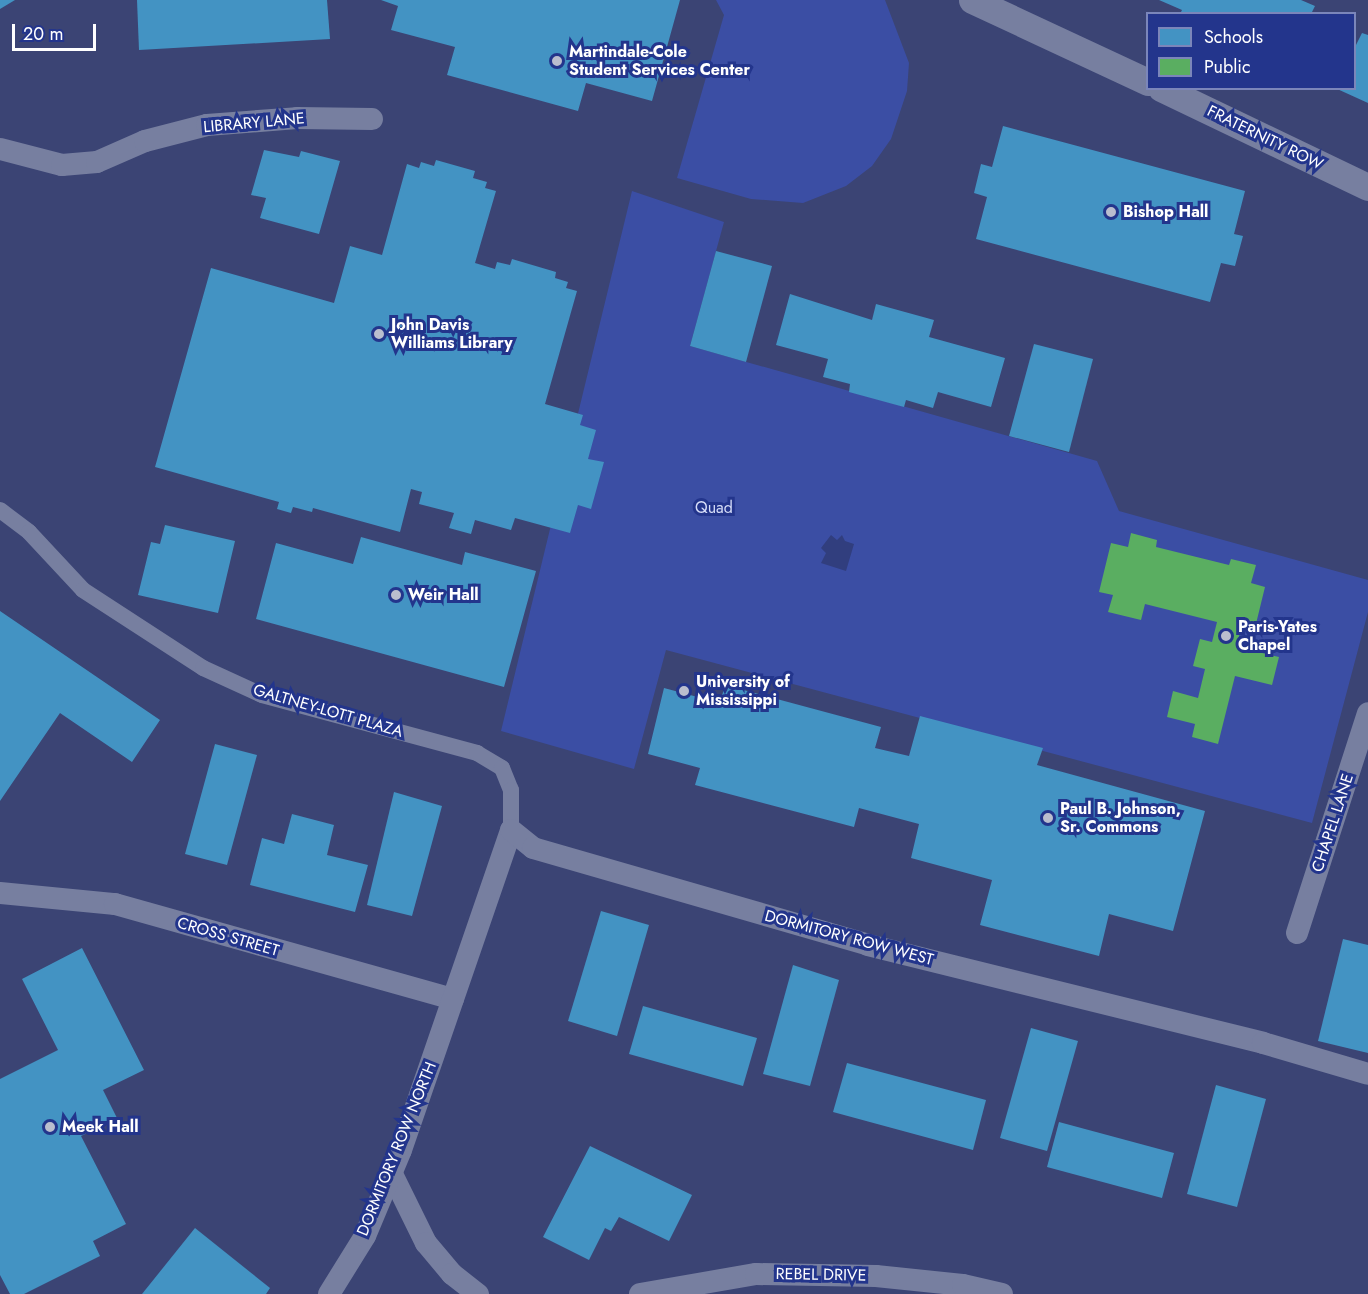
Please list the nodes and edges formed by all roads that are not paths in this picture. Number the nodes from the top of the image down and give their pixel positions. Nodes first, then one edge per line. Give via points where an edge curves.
1 (972, 0) edge
2 (1146, 81) edge
3 (1165, 90) edge
4 (372, 119) dead end
5 (0, 150) edge
6 (1368, 187) edge
7 (0, 510) edge
8 (1368, 714) edge
9 (511, 830) junction
10 (0, 893) edge
11 (1298, 933) dead end
12 (453, 999) junction
13 (1368, 1074) edge
14 (391, 1172) junction
15 (329, 1294) edge
16 (478, 1294) edge
17 (640, 1294) edge
18 (1002, 1294) edge

1 - 2 street
3 - 6 street, FRATERNITY ROW
4 - 5 street, LIBRARY LANE via 297,118 207,124 145,141 97,162 62,165
7 - 9 street, GALTNEY-LOTT PLAZA via 29,532 83,590 203,668 262,695 477,753 502,768 511,790
8 - 11 street, CHAPEL LANE
9 - 12 street
9 - 13 street, DORMITORY ROW WEST via 533,848 857,941 1263,1043
10 - 12 street, CROSS STREET via 115,904
12 - 14 street, DORMITORY ROW NORTH
14 - 15 street, DORMITORY ROW NORTH via 365,1236
14 - 16 street via 426,1243 452,1274
17 - 18 street, REBEL DRIVE via 756,1274 876,1276 963,1285

